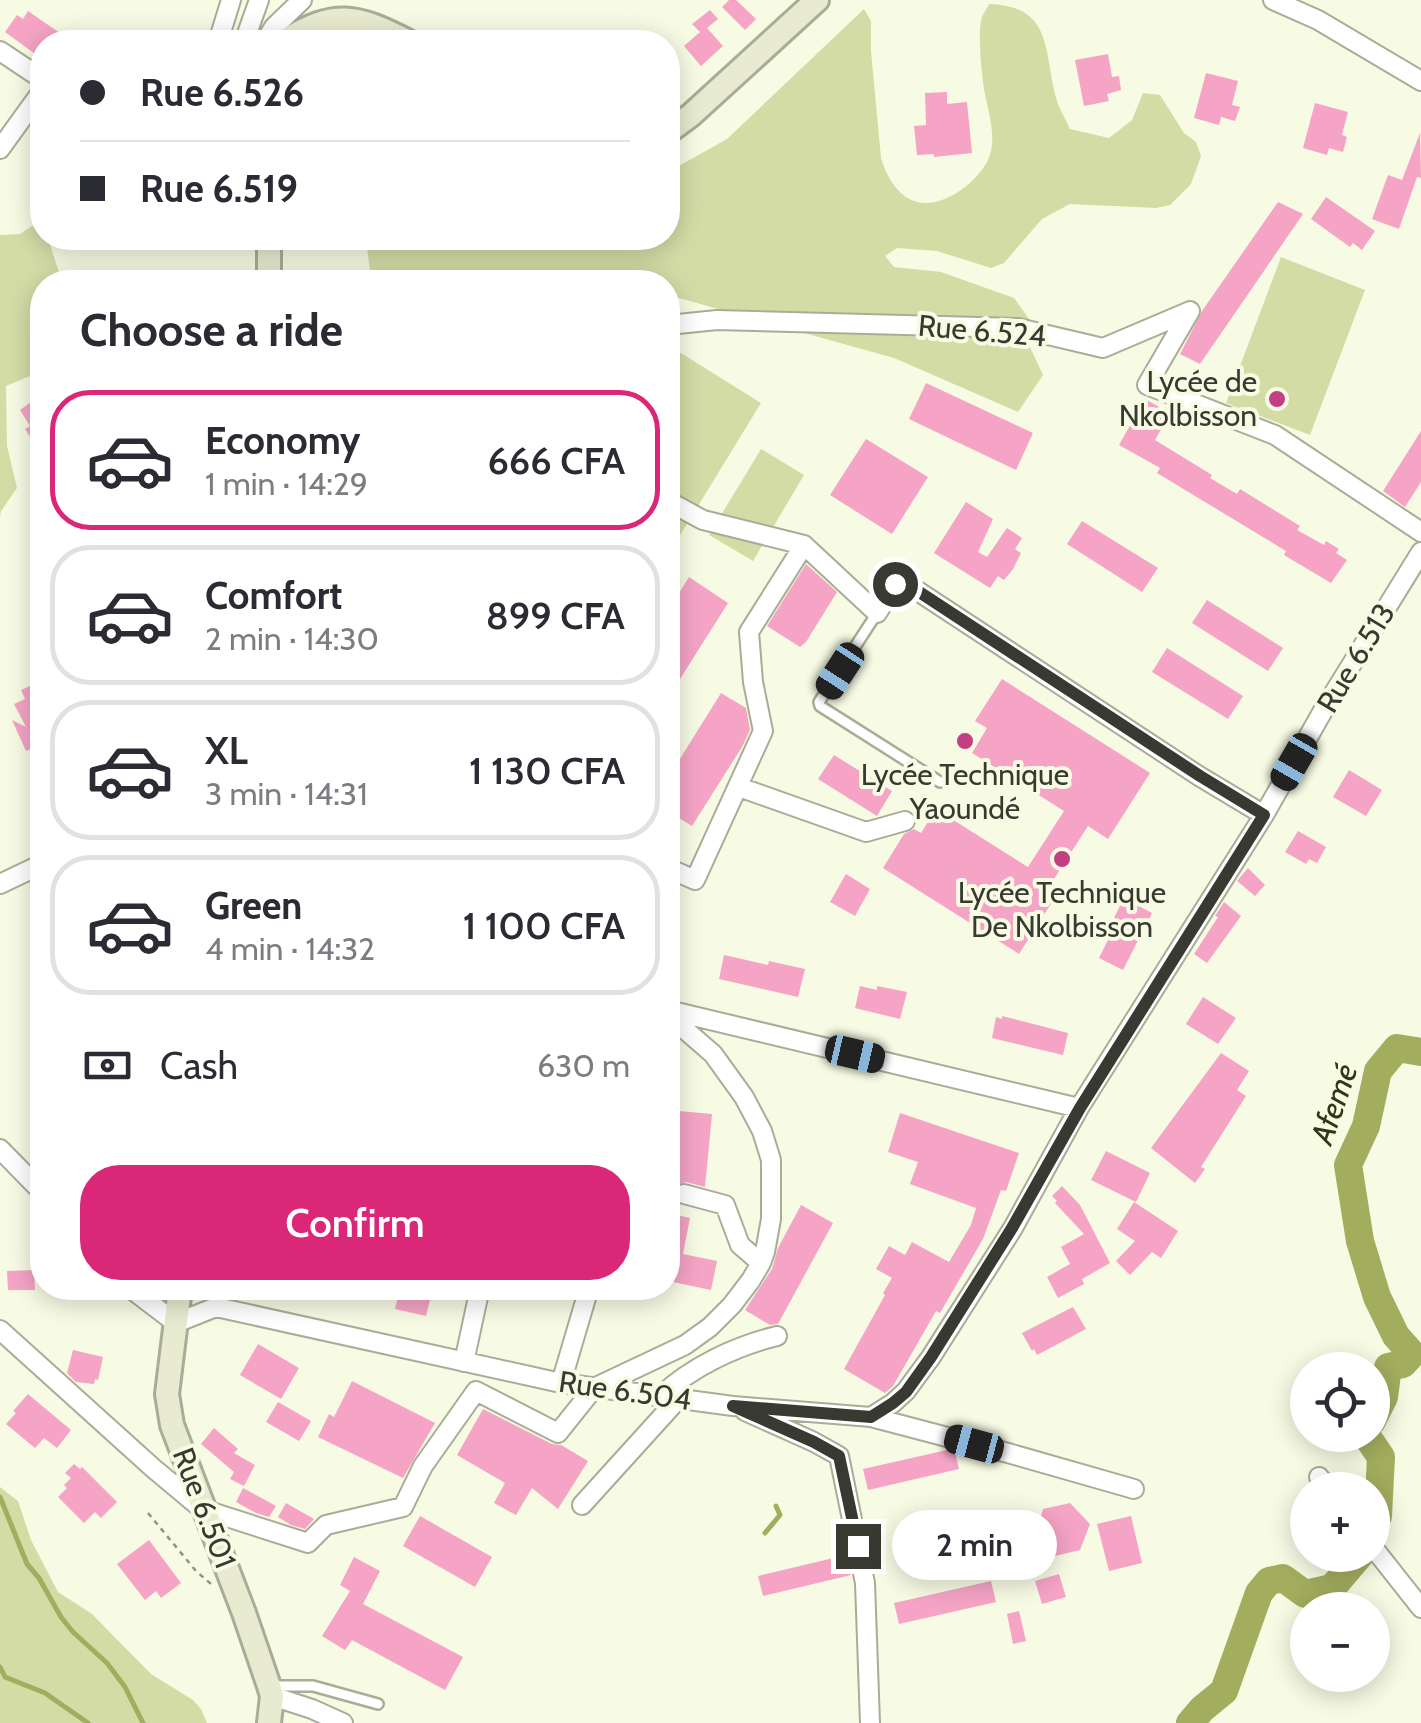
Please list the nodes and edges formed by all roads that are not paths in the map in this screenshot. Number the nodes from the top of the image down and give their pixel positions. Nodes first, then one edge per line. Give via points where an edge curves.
1 (231, 0) edge
2 (259, 0) edge
3 (302, 0) edge
4 (817, 0) edge
5 (1272, 0) edge
6 (222, 30) edge
7 (248, 30) edge
8 (272, 30) edge
9 (305, 30) edge
10 (383, 30) edge
11 (0, 51) edge
12 (30, 71) edge
13 (1421, 81) edge
14 (30, 108) edge
15 (680, 124) edge
16 (0, 149) edge
17 (680, 325) edge
18 (680, 508) edge
19 (1421, 532) edge
20 (804, 545) junction
21 (1421, 552) edge
22 (877, 612) junction
23 (940, 782) dead end
24 (738, 787) junction
25 (1264, 815) junction
26 (905, 821) dead end
27 (30, 870) edge
28 (680, 873) edge
29 (0, 884) edge
30 (680, 1015) edge
31 (680, 1023) edge
32 (1080, 1108) junction
33 (0, 1149) edge
34 (30, 1180) edge
35 (684, 1194) dead end
36 (761, 1263) junction
37 (146, 1300) edge
38 (179, 1300) edge
39 (477, 1300) edge
40 (585, 1300) edge
41 (176, 1323) junction
42 (0, 1330) edge
43 (777, 1336) dead end
44 (464, 1362) junction
45 (561, 1383) junction
46 (594, 1388) junction
47 (670, 1397) junction
48 (733, 1406) junction
49 (871, 1417) junction
50 (1134, 1490) dead end
51 (582, 1505) dead end
52 (202, 1509) junction
53 (1390, 1569) edge
54 (1421, 1608) edge
55 (271, 1691) junction
56 (378, 1704) dead end
57 (270, 1723) edge
58 (343, 1723) edge
59 (870, 1723) edge

1 - 6 street
2 - 7 street
3 - 8 street
4 - 15 street
5 - 13 street
9 - 10 street via 331,19
11 - 12 street
14 - 16 street
17 - 19 street, Rue 6.524 via 1018,328 1103,348 1190,311 1147,385 1275,435
18 - 20 street via 703,520
20 - 22 street
20 - 24 street via 749,632 764,731
21 - 25 street, Rue 6.513
22 - 23 lane via 819,702
22 - 25 street via 897,582 904,582
24 - 26 street via 866,832
24 - 28 street via 695,880
25 - 32 street, Rue 6.513
27 - 29 street
30 - 32 street
31 - 36 street via 713,1054 762,1131 771,1160 771,1220
32 - 49 street, Rue 6.513 via 931,1357 906,1392
33 - 34 street
35 - 36 street via 725,1205 740,1246
36 - 46 street via 710,1327
37 - 41 street
38 - 41 street, Rue 6.501
39 - 44 street
40 - 45 street
41 - 44 street, Rue 6.504 via 216,1307
41 - 52 street, Rue 6.501 via 166,1394
42 - 52 street
43 - 47 street via 689,1373
44 - 45 street, Rue 6.504
45 - 46 street, Rue 6.504
46 - 47 street, Rue 6.504
46 - 52 street via 558,1433 476,1392 403,1507 326,1525 308,1543
47 - 48 street, Rue 6.504
47 - 51 street
48 - 49 street, Rue 6.504
48 - 59 street via 839,1456 865,1583
49 - 50 street, Rue 6.504
52 - 55 street, Rue 6.501
53 - 54 street
55 - 56 lane via 313,1686
55 - 57 street, Rue 6.501
55 - 58 street

